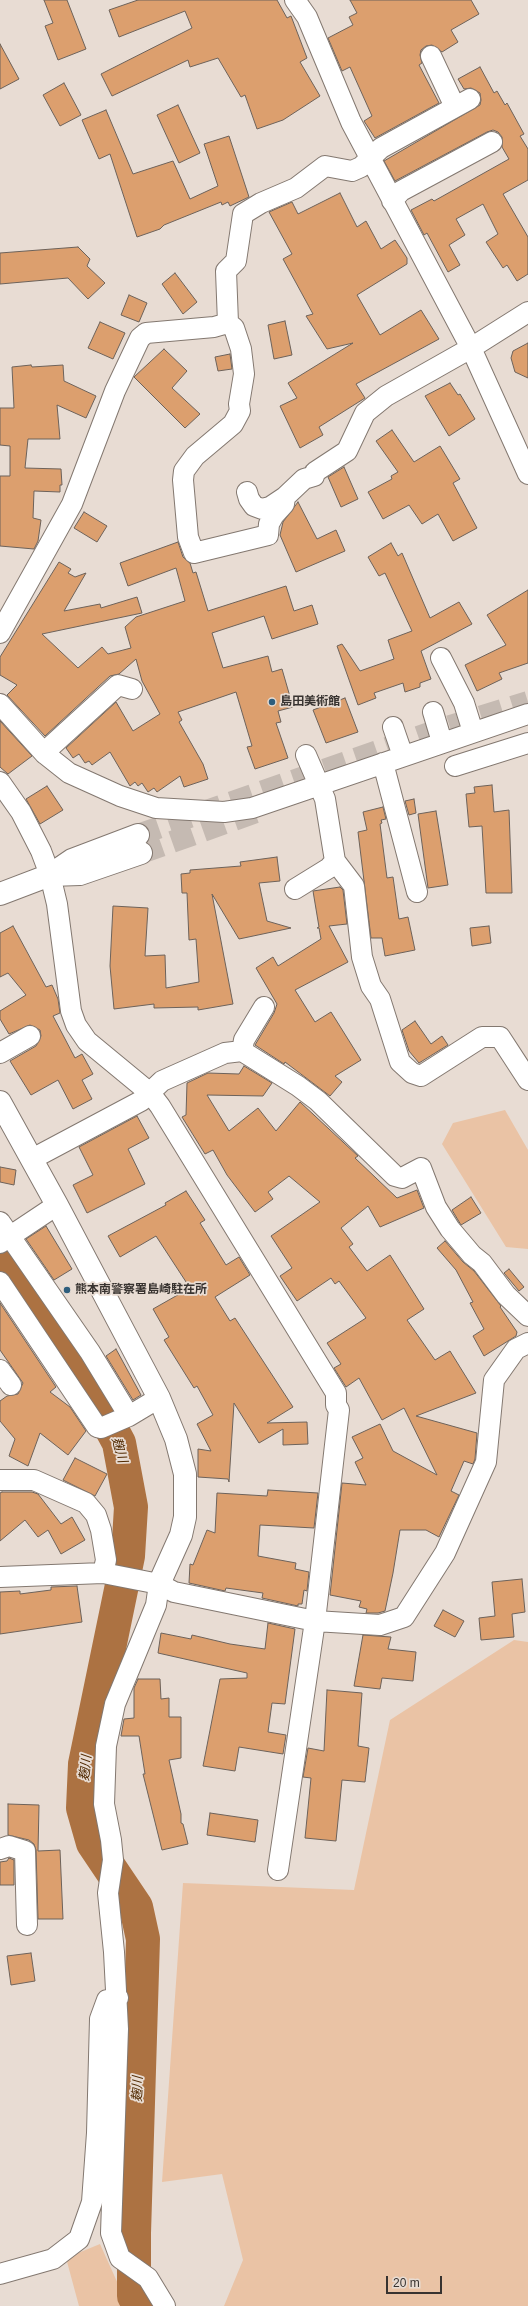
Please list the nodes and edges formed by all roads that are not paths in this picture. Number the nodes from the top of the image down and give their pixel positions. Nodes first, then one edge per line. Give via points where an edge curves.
1 (295, 0) edge
2 (431, 56) dead end
3 (492, 142) dead end
4 (370, 158) junction
5 (392, 201) junction
6 (528, 312) edge
7 (228, 323) junction
8 (471, 348) junction
9 (528, 473) edge
10 (247, 492) dead end
11 (285, 497) junction
12 (0, 634) edge
13 (441, 658) dead end
14 (132, 689) dead end
15 (0, 704) edge
16 (433, 712) dead end
17 (528, 714) edge
18 (393, 727) dead end
19 (473, 732) junction
20 (442, 742) junction
21 (528, 743) edge
22 (46, 754) junction
23 (306, 756) dead end
24 (403, 756) junction
25 (383, 763) junction
26 (455, 766) dead end
27 (0, 782) edge
28 (319, 786) junction
29 (139, 844) tunnel mouth
30 (335, 861) junction
31 (50, 875) junction
32 (295, 889) dead end
33 (417, 892) dead end
34 (0, 894) edge
35 (264, 1007) dead end
36 (30, 1036) dead end
37 (242, 1051) junction
38 (0, 1053) edge
39 (528, 1080) edge
40 (150, 1093) junction
41 (0, 1102) edge
42 (32, 1159) junction
43 (57, 1205) junction
44 (4, 1235) edge
45 (0, 1282) edge
46 (528, 1316) edge
47 (528, 1343) edge
48 (159, 1398) junction
49 (125, 1417) junction
50 (0, 1480) edge
51 (106, 1574) junction
52 (0, 1577) edge
53 (159, 1584) junction
54 (315, 1621) junction
55 (0, 1849) edge
56 (278, 1870) dead end
57 (27, 1926) dead end
58 (118, 1998) junction
59 (0, 2274) edge
60 (165, 2306) edge

1 - 4 street via 307,17 351,122
2 - 4 street via 463,103 380,148
3 - 5 street via 401,191
4 - 5 street
4 - 7 street via 361,167 352,171 325,166 296,188 262,202 243,214 236,261 226,271
5 - 8 street
6 - 8 street
7 - 11 street via 234,328 241,349 244,374 240,412 233,424 194,456 184,470 188,537 194,553 268,535 269,524 284,504
7 - 12 street via 214,327 146,333 140,338 115,391 72,504
8 - 9 street
8 - 11 street via 381,400 365,413 347,450 314,476 304,479
10 - 11 street via 254,506 262,509
13 - 19 street via 464,703
14 - 22 street via 118,685 50,747
15 - 22 street
16 - 20 street
17 - 19 street
18 - 24 street
19 - 20 street
20 - 24 street
21 - 26 street
22 - 28 street via 70,773 120,796 156,808 224,812 252,808
23 - 28 street
24 - 25 street
25 - 28 street
25 - 33 street
27 - 31 street via 21,812
28 - 30 street via 325,799
29 - 31 street via 72,860
30 - 32 street via 329,868
30 - 39 street via 354,886 362,957 371,986 380,999 400,1062 412,1073 421,1076 482,1037 500,1037
31 - 34 street
31 - 40 street via 57,904 71,1011 76,1025 87,1041
35 - 37 street via 244,1040
36 - 38 street
37 - 40 street via 225,1053 162,1081
37 - 46 street via 318,1101 396,1176 402,1178 421,1168 436,1207 450,1229 482,1263 506,1295
40 - 42 street via 141,1101
40 - 54 street via 336,1393 336,1405 339,1410
41 - 42 street
42 - 43 street
43 - 44 street
43 - 48 street
44 - 49 street via 90,1352
45 - 49 street via 97,1427 101,1428
47 - 54 street via 516,1349 494,1380 486,1462 445,1552 404,1617 380,1625
48 - 49 street
48 - 53 street via 176,1439 185,1474 185,1517 181,1535
50 - 51 street via 34,1480 86,1503 96,1515 101,1530
51 - 52 street
51 - 53 street
53 - 54 street via 174,1592
53 - 58 street via 156,1605 115,1704 106,1746 104,1804 113,1860 108,1893
54 - 56 street
55 - 57 street via 9,1846 25,1851
58 - 59 street via 107,2000 100,2019 92,2202 79,2239 53,2258
58 - 60 street via 111,2233 120,2258 148,2278

